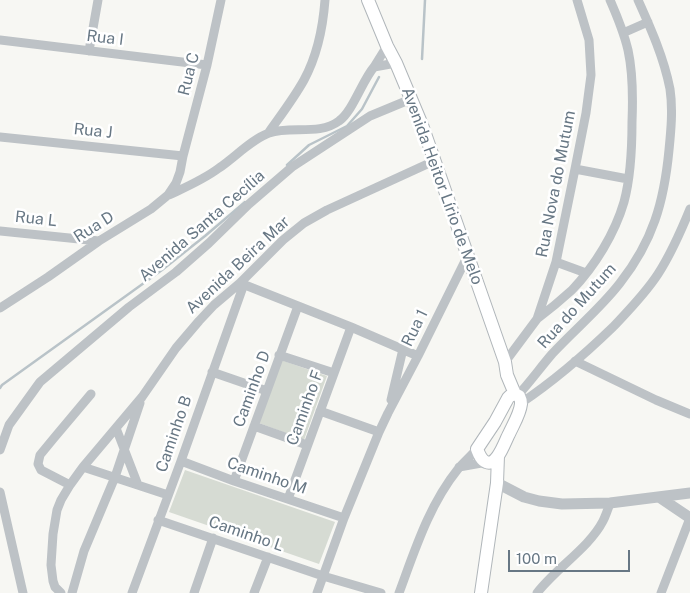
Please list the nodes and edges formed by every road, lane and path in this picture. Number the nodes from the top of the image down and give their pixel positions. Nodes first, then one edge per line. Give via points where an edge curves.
1 (98, 0) edge
2 (221, 0) edge
3 (325, 0) edge
4 (368, 0) edge
5 (577, 0) edge
6 (610, 0) edge
7 (638, 0) edge
8 (648, 22) junction
9 (623, 32) junction
10 (0, 40) edge
11 (387, 46) junction
12 (89, 51) junction
13 (396, 63) junction
14 (207, 65) junction
15 (374, 67) junction
16 (405, 101) junction
17 (269, 132) junction
18 (0, 137) edge
19 (183, 156) junction
20 (434, 161) junction
21 (575, 168) junction
22 (628, 179) junction
23 (168, 195) junction
24 (690, 209) edge
25 (686, 226) edge
26 (0, 231) edge
27 (99, 240) junction
28 (468, 255) junction
29 (556, 262) junction
30 (586, 273) junction
31 (242, 283) junction
32 (298, 306) junction
33 (0, 308) edge
34 (538, 319) junction
35 (351, 327) junction
36 (403, 349) junction
37 (279, 355) junction
38 (418, 356) junction
39 (576, 361) junction
40 (504, 362) junction
41 (212, 372) junction
42 (334, 373) junction
43 (507, 375) junction
44 (267, 391) junction
45 (91, 394) dead end
46 (522, 395) junction
47 (142, 397) junction
48 (504, 403) junction
49 (320, 411) junction
50 (388, 413) junction
51 (690, 414) edge
52 (254, 426) junction
53 (116, 428) junction
54 (379, 432) junction
55 (308, 445) junction
56 (125, 449) junction
57 (477, 449) junction
58 (0, 450) edge
59 (181, 461) junction
60 (491, 461) junction
61 (83, 467) junction
62 (459, 467) junction
63 (115, 477) junction
64 (234, 481) junction
65 (497, 483) junction
66 (70, 484) junction
67 (138, 485) junction
68 (0, 492) edge
69 (690, 493) edge
70 (168, 495) junction
71 (659, 497) junction
72 (288, 499) junction
73 (610, 503) junction
74 (344, 518) junction
75 (690, 518) edge
76 (158, 520) junction
77 (213, 538) junction
78 (268, 557) junction
79 (323, 576) junction
80 (23, 593) edge
81 (61, 593) edge
82 (72, 593) edge
83 (132, 593) edge
84 (194, 593) edge
85 (254, 593) edge
86 (317, 593) edge
87 (381, 593) edge
88 (399, 593) edge
89 (472, 593) edge
90 (481, 593) edge
91 (537, 593) edge
92 (661, 593) edge

1 - 12 street
2 - 14 street, Rua C
3 - 17 street via 321,30 310,68
4 - 11 main road, Avenida Heitor Lírio de Melo
5 - 21 street, Rua Nova do Mutum via 589,40 591,75
6 - 9 street
7 - 8 street, Rua do Mutum
8 - 9 street
8 - 46 street, Rua do Mutum via 664,64 671,108 667,177 658,213 642,250 620,284 552,354
9 - 22 street via 630,62 633,102
10 - 12 street, Rua I
11 - 13 main road, Avenida Heitor Lírio de Melo
11 - 15 street
12 - 14 street, Rua I
13 - 15 street
13 - 16 main road, Avenida Heitor Lírio de Melo via 403,79
14 - 19 street, Rua C
15 - 17 street via 346,115 335,124
16 - 20 main road, Avenida Heitor Lírio de Melo via 422,125
16 - 58 street, Avenida Santa Cecília via 370,116 292,168 176,272 40,382 8,426
17 - 23 street via 208,176
18 - 19 street, Rua J
19 - 23 street, Rua D via 176,183
20 - 28 main road, Avenida Heitor Lírio de Melo
20 - 31 street, Avenida Beira Mar via 315,216 282,240
21 - 22 street
21 - 29 street, Rua Nova do Mutum
22 - 30 street via 624,202 612,232
23 - 27 street, Rua D via 150,210
24 - 25 street
25 - 39 street via 639,300
26 - 27 street, Rua L
27 - 33 street, Rua D
28 - 38 street, Rua 1
28 - 40 main road, Avenida Heitor Lírio de Melo
29 - 30 street
29 - 34 street, Rua Nova do Mutum
30 - 34 street via 574,288
31 - 32 street
31 - 41 street, Caminho B
31 - 47 street, Avenida Beira Mar via 214,305 185,337
32 - 35 street
32 - 37 street, Caminho D
34 - 40 street, Rua Nova do Mutum
35 - 36 street
35 - 42 street, Caminho F
36 - 38 street
36 - 50 street, Rua 1
37 - 42 street
37 - 44 street, Caminho D
38 - 50 street, Rua 1
39 - 46 street via 547,385
39 - 51 street
40 - 43 main road, Avenida Heitor Lírio de Melo
41 - 44 street
41 - 59 street, Caminho B
42 - 49 street, Caminho F
43 - 46 main road, Avenida Heitor Lírio de Melo
43 - 48 main road, Avenida Heitor Lírio de Melo
44 - 52 street, Caminho D
45 - 66 street via 45,448 38,461 39,468
46 - 48 main road via 510,396
46 - 60 main road via 518,415
47 - 53 street, Avenida Beira Mar
47 - 56 street, Avenida Beira Mar
48 - 57 main road
49 - 54 street
49 - 55 street, Caminho F
50 - 54 street, Rua 1
52 - 55 street
52 - 64 street, Caminho D
53 - 56 street
53 - 61 street, Avenida Beira Mar
54 - 74 street, Rua 1
55 - 72 street, Caminho F
56 - 63 street, Avenida Beira Mar
56 - 67 street
57 - 60 main road via 481,458
57 - 62 street
59 - 64 street, Caminho M
59 - 70 street, Caminho B
60 - 62 street
60 - 65 main road
60 - 89 main road
61 - 63 street
61 - 66 street, Avenida Beira Mar
62 - 88 street via 429,516
63 - 67 street
63 - 82 street, Avenida Beira Mar via 84,551
64 - 72 street, Caminho M
65 - 73 street via 524,497 549,503
65 - 90 main road
66 - 81 street, Avenida Beira Mar via 57,510 52,547 51,574 55,587
67 - 70 street
68 - 80 street
69 - 71 street
70 - 76 street, Caminho B
71 - 73 street
71 - 75 street
72 - 74 street, Caminho M
73 - 91 street via 594,535
74 - 79 street, Rua 1
75 - 92 street
76 - 77 street, Caminho L
76 - 83 street, Caminho B
77 - 78 street, Caminho L
77 - 84 street
78 - 79 street, Caminho L
78 - 85 street
79 - 86 street, Rua 1
79 - 87 street, Caminho L

